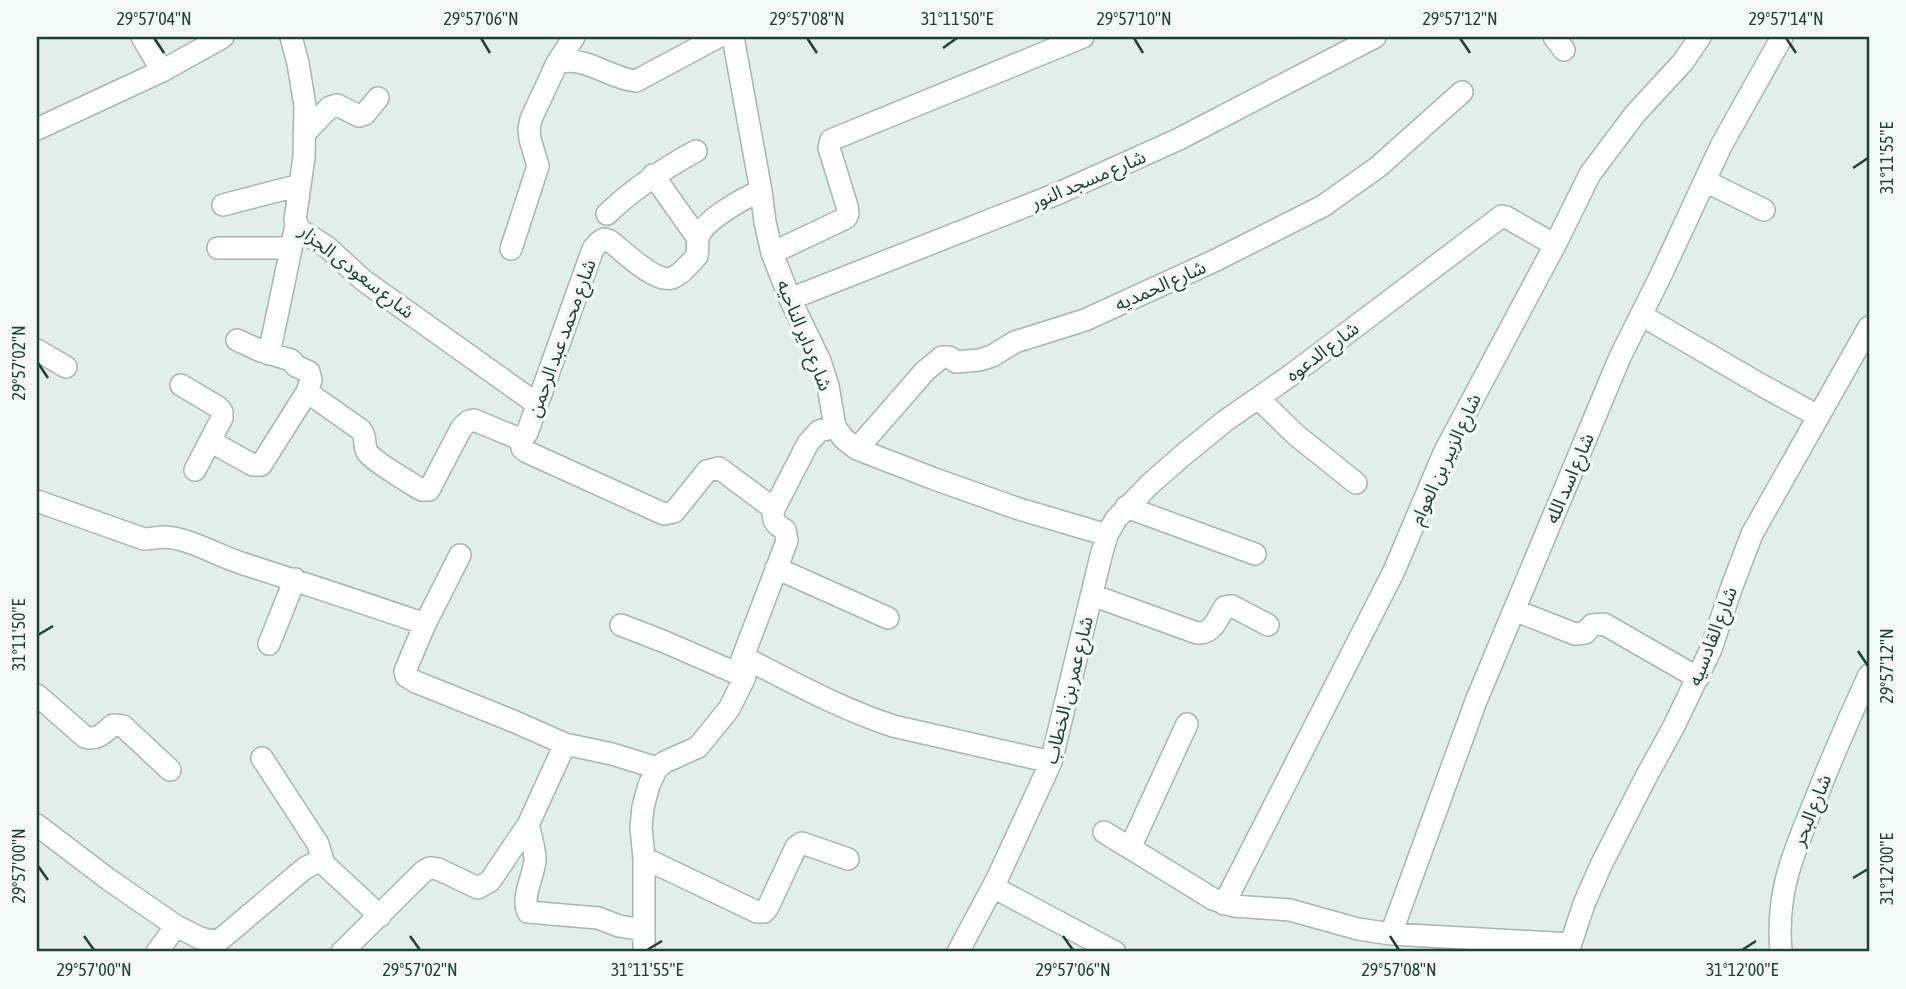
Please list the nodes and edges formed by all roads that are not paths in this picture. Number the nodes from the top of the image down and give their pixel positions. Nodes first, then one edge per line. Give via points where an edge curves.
1 (142, 37) edge
2 (223, 37) edge
3 (290, 37) edge
4 (574, 37) edge
5 (718, 37) edge
6 (733, 37) edge
7 (1083, 37) edge
8 (1375, 37) edge
9 (1700, 37) edge
10 (1782, 37) edge
11 (557, 64) junction
12 (162, 71) junction
13 (1462, 92) dead end
14 (378, 98) dead end
15 (37, 129) edge
16 (304, 134) junction
17 (695, 151) dead end
18 (653, 175) junction
19 (1704, 181) junction
20 (300, 185) junction
21 (761, 191) junction
22 (223, 205) dead end
23 (1764, 210) dead end
24 (607, 214) dead end
25 (296, 225) junction
26 (698, 237) junction
27 (1555, 245) junction
28 (218, 248) dead end
29 (291, 248) junction
30 (511, 249) dead end
31 (772, 253) junction
32 (790, 299) junction
33 (1642, 315) junction
34 (1869, 327) edge
35 (237, 341) dead end
36 (37, 350) edge
37 (269, 354) junction
38 (66, 367) dead end
39 (181, 385) dead end
40 (307, 392) junction
41 (1258, 398) junction
42 (537, 404) junction
43 (1818, 416) junction
44 (835, 427) junction
45 (521, 438) junction
46 (210, 441) junction
47 (857, 449) junction
48 (195, 470) dead end
49 (1356, 483) dead end
50 (37, 501) edge
51 (1126, 507) junction
52 (774, 509) junction
53 (1107, 535) junction
54 (1255, 554) dead end
55 (460, 555) dead end
56 (776, 568) junction
57 (295, 579) junction
58 (1092, 595) junction
59 (1514, 610) junction
60 (888, 618) dead end
61 (425, 624) junction
62 (621, 625) dead end
63 (1268, 625) dead end
64 (269, 644) dead end
65 (744, 667) junction
66 (1869, 676) edge
67 (1698, 678) junction
68 (37, 695) edge
69 (1187, 724) dead end
70 (565, 744) junction
71 (262, 758) dead end
72 (1051, 762) junction
73 (657, 768) junction
74 (170, 770) dead end
75 (528, 825) junction
76 (39, 831) edge
77 (1104, 832) dead end
78 (1130, 848) junction
79 (644, 858) junction
80 (848, 859) dead end
81 (324, 864) junction
82 (993, 887) junction
83 (1224, 904) junction
84 (380, 916) junction
85 (176, 926) junction
86 (644, 930) junction
87 (1391, 934) junction
88 (1570, 948) edge
89 (157, 952) edge
90 (342, 952) edge
91 (643, 952) edge
92 (958, 952) edge
93 (1115, 952) edge
94 (1781, 952) edge

1 - 12 street
2 - 12 street
3 - 16 street, شارع سعودى الجزار via 305,106
4 - 11 street
5 - 11 street via 636,81 579,61
6 - 21 street, شارع داير الناحيه
7 - 31 street via 831,141 846,218
8 - 32 street, شارع مسجد النور via 1155,150 1059,193
9 - 27 street, شارع الزبير بن العوام via 1590,174
10 - 19 street, شارع اسد الله
11 - 30 street via 531,119 530,139 538,166
12 - 15 street
13 - 47 street, شارع الحمديه via 1378,167 1323,206 1085,320 1015,342 979,360 956,362 942,357
14 - 16 street via 359,116 337,105 330,107
16 - 20 street, شارع سعودى الجزار
17 - 18 street
18 - 24 street
18 - 26 street
19 - 23 street
19 - 33 street, شارع اسد الله
20 - 22 street
20 - 25 street, شارع سعودى الجزار
21 - 26 street, شارع محمد عبد الرحمن via 722,213
21 - 31 street, شارع داير الناحيه
25 - 29 street
25 - 42 street, شارع سعودى الجزار via 363,280
26 - 42 street, شارع محمد عبد الرحمن via 697,256 675,278 665,279 654,276 610,241 598,243
27 - 41 street, شارع الدعوه via 1502,216
27 - 83 street, شارع الزبير بن العوام via 1444,453 1394,571
28 - 29 street
29 - 37 street
31 - 32 street, شارع داير الناحيه
32 - 44 street, شارع داير الناحيه via 820,362
33 - 43 street
33 - 59 street, شارع اسد الله
34 - 43 street, شارع القادسيه
35 - 37 street
36 - 38 street
37 - 40 street via 291,360 309,372
39 - 46 street via 222,412
40 - 45 street, شارع محمد عبد الرحمن via 361,430 370,454 422,489 429,490 469,421
40 - 46 street via 261,465
41 - 49 street
41 - 51 street, شارع الدعوه via 1182,456
42 - 45 street, شارع محمد عبد الرحمن
43 - 67 street, شارع القادسيه via 1752,534
44 - 47 street
44 - 52 street via 819,431 808,443
45 - 52 street via 527,452 664,514 674,512 713,468
46 - 48 street
47 - 53 street via 1016,508
50 - 57 street via 144,540 168,537
51 - 53 street, شارع الدعوه
51 - 54 street
52 - 56 street via 773,520 787,536
53 - 58 street, شارع عمر بن الخطاب
55 - 61 street
56 - 60 street
56 - 65 street
57 - 61 street
57 - 64 street
58 - 63 street via 1197,633 1213,628 1225,607 1231,606
58 - 72 street, شارع عمر بن الخطاب
59 - 67 street via 1581,635 1592,625 1604,624
59 - 87 street, شارع اسد الله
61 - 70 street via 406,676
62 - 65 street
65 - 72 street via 893,726
65 - 73 street via 729,709 698,747
66 - 94 street, شارع البحر via 1789,866 1781,902
67 - 88 street, شارع القادسيه via 1601,865
68 - 74 street via 90,739 113,725 123,726
69 - 78 street
70 - 73 street
70 - 75 street
71 - 81 street via 318,844
72 - 82 street, شارع عمر بن الخطاب
73 - 79 street via 643,807
75 - 84 street via 485,885 478,888 430,868
75 - 86 street via 535,862 525,904 528,912 598,918
76 - 85 street
77 - 78 street
78 - 83 street
79 - 80 street via 757,912 768,907 802,843
79 - 86 street
81 - 84 street
81 - 85 street via 305,868 221,939 200,938
82 - 92 street, شارع عمر بن الخطاب
82 - 93 street
83 - 87 street via 1290,910
84 - 90 street
85 - 89 street
86 - 91 street
87 - 88 street

